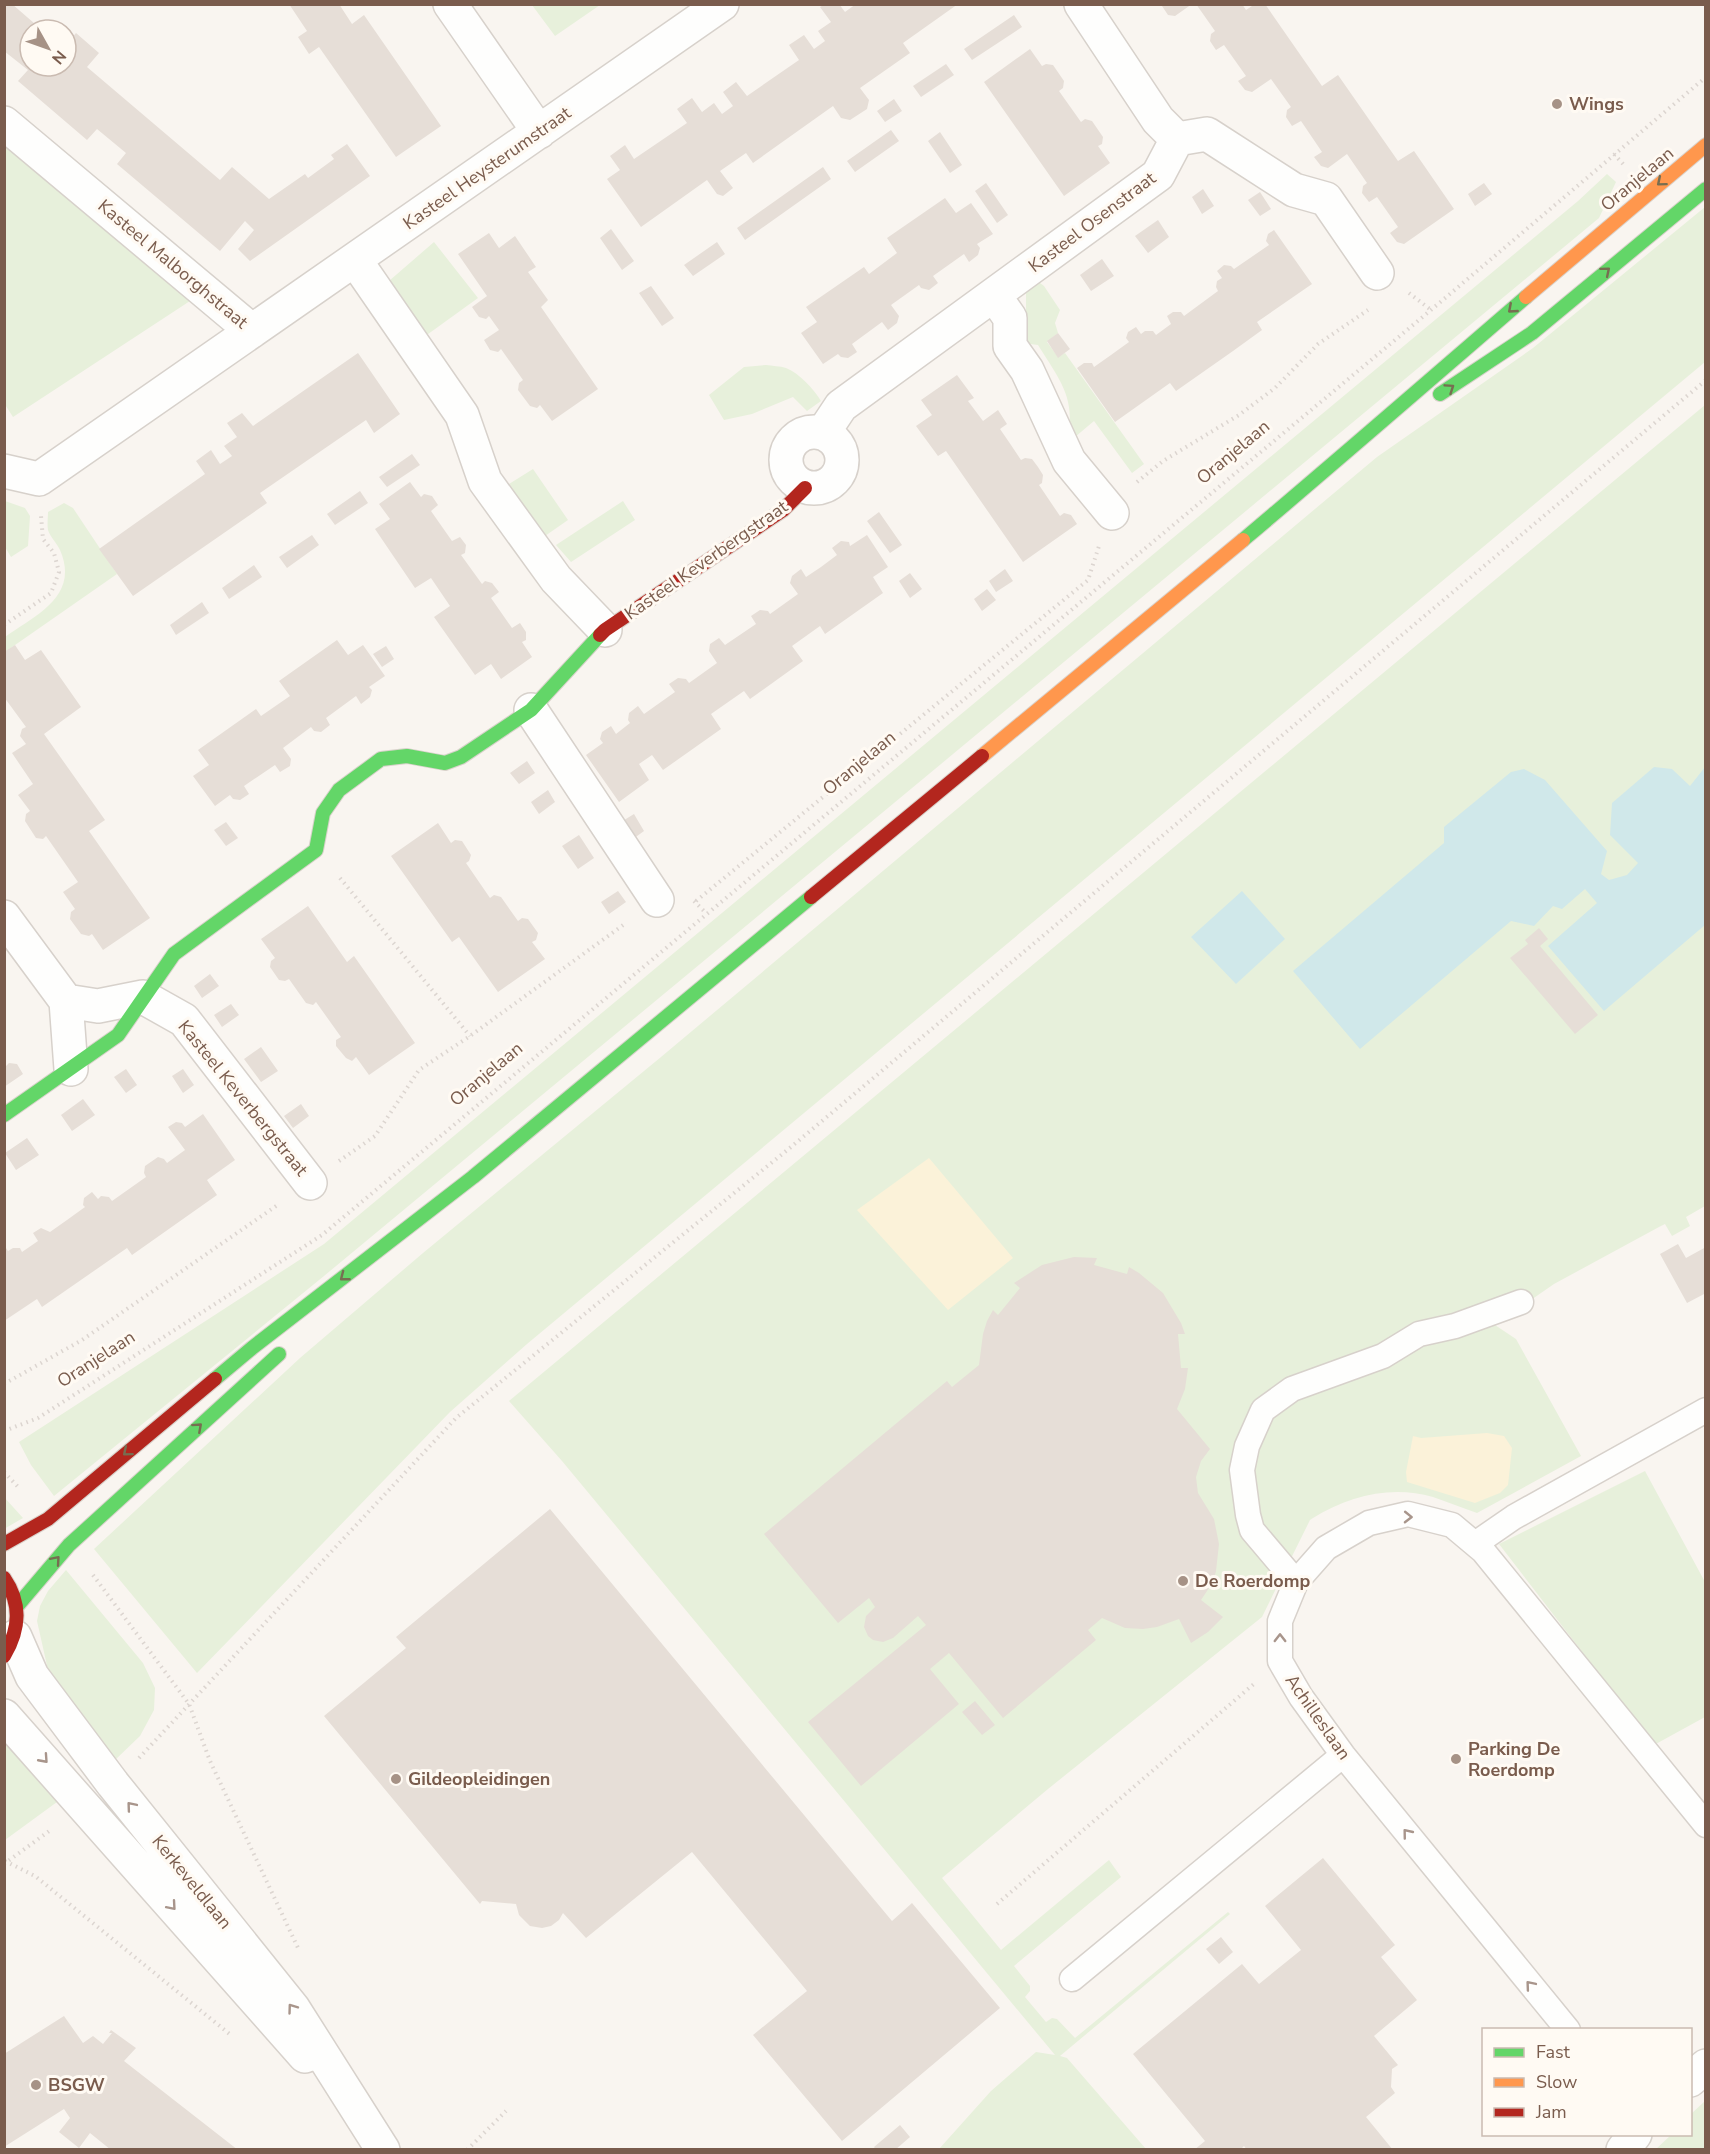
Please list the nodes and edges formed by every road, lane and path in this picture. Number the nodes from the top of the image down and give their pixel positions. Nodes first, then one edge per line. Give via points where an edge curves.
1 (450, 4) edge
2 (722, 4) edge
3 (1081, 4) edge
4 (1706, 77) edge
5 (4, 123) edge
6 (539, 132) junction
7 (1177, 139) junction
8 (1706, 145) edge
9 (1614, 154) junction
10 (1625, 166) dead end
11 (1706, 189) edge
12 (355, 260) junction
13 (1377, 273) dead end
14 (994, 294) junction
15 (1410, 294) dead end
16 (1401, 298) dead end
17 (1374, 308) dead end
18 (252, 331) junction
19 (1706, 380) edge
20 (823, 433) joint
21 (1347, 453) junction
22 (4, 471) edge
23 (39, 479) junction
24 (805, 488) joint
25 (1112, 513) junction
26 (4, 625) edge
27 (605, 630) junction
28 (531, 710) junction
29 (316, 850) junction
30 (657, 900) junction
31 (696, 901) junction
32 (706, 913) junction
33 (4, 916) edge
34 (143, 997) junction
35 (66, 1001) junction
36 (470, 1036) junction
37 (70, 1069) junction
38 (4, 1115) edge
39 (473, 1177) junction
40 (310, 1183) junction
41 (342, 1296) dead end
42 (1521, 1302) dead end
43 (290, 1343) dead end
44 (4, 1384) edge
45 (1706, 1410) edge
46 (4, 1431) edge
47 (4, 1544) edge
48 (1475, 1544) junction
49 (69, 1545) junction
50 (4, 1578) edge
51 (1296, 1581) junction
52 (18, 1605) junction
53 (10, 1647) edge
54 (1280, 1661) junction
55 (189, 1704) junction
56 (4, 1716) edge
57 (160, 1736) dead end
58 (1343, 1755) junction
59 (1706, 1825) edge
60 (4, 1861) edge
61 (997, 1904) dead end
62 (301, 1954) dead end
63 (1072, 1979) dead end
64 (1566, 2028) edge
65 (235, 2039) dead end
66 (1706, 2066) edge
67 (1692, 2078) edge
68 (506, 2111) dead end
69 (1634, 2136) edge
70 (376, 2138) edge
71 (467, 2150) edge
72 (1623, 2150) edge

1 - 6 street
2 - 6 street, Kasteel Heysterumstraat
3 - 7 street via 1158,120
4 - 9 path, Oranjelaan
5 - 18 street, Kasteel Malborghstraat
6 - 12 street, Kasteel Heysterumstraat
7 - 13 street via 1207,134 1294,190 1326,199
7 - 14 street, Kasteel Osenstraat via 1158,175
8 -> 21 street, Oranjelaan
9 - 10 path
9 - 32 path, Oranjelaan
21 -> 11 street, Oranjelaan via 1532,333
12 - 18 street, Kasteel Heysterumstraat
12 - 27 street, Kasteel Keverbergstraat via 462,415 485,481 556,579
14 - 20 street, Kasteel Osenstraat via 841,406
14 - 25 street via 1010,318 1010,346 1027,370 1069,461
15 - 16 path
17 - 25 path via 1318,344 1275,388 1239,415 1163,461 1119,496
18 - 23 street, Kasteel Malborghstraat
19 - 55 path via 791,1147 456,1418
20 - 24 street, Kasteel Keverbergstraat via 840,449 840,471 825,486
21 - 39 street, Oranjelaan
22 - 23 street
23 - 26 path via 44,539 54,553 59,572 51,593
24 - 27 street, Kasteel Keverbergstraat via 783,510
25 - 31 path via 1088,580
27 - 28 street, Kasteel Keverbergstraat
28 - 29 street, Kasteel Keverbergstraat via 462,757 445,763 407,756 381,759 339,790 323,813
28 - 30 street
29 - 34 street via 174,954
29 - 36 path
30 - 31 path via 666,893
30 - 36 path
31 - 32 path
32 - 46 path, Oranjelaan via 322,1234 38,1418
33 - 35 street
34 - 35 street via 98,1006
34 - 37 street via 118,1035
34 - 40 street, Kasteel Keverbergstraat via 184,1020
35 - 37 street
36 - 40 path via 419,1070 375,1136
37 - 38 street
39 - 41 street, Oranjelaan
39 -> 47 street, Oranjelaan via 252,1348 48,1519
40 - 44 path via 82,1340
42 - 51 lane via 1455,1326 1419,1334 1383,1356 1292,1389 1263,1410 1247,1446 1242,1470 1248,1515 1251,1530
49 -> 43 street
45 - 48 lane via 1514,1517
51 -> 48 lane, Achilleslaan via 1326,1548 1369,1523 1408,1514 1452,1525
48 - 59 lane, Achilleslaan
52 -> 49 street
49 - 55 path
50 - 52 street
54 -> 51 lane, Achilleslaan via 1280,1621
52 - 53 street via 19,1621
70 -> 53 street, Kerkeveldlaan via 293,2008 113,1785
54 - 58 lane, Achilleslaan
54 - 61 path
55 - 57 path
55 - 62 path via 210,1761
56 -> 70 street, Kerkeveldlaan
58 - 63 lane
64 -> 58 lane, Achilleslaan
60 - 65 path via 35,1876
66 - 67 street
68 - 71 path
69 - 72 street

